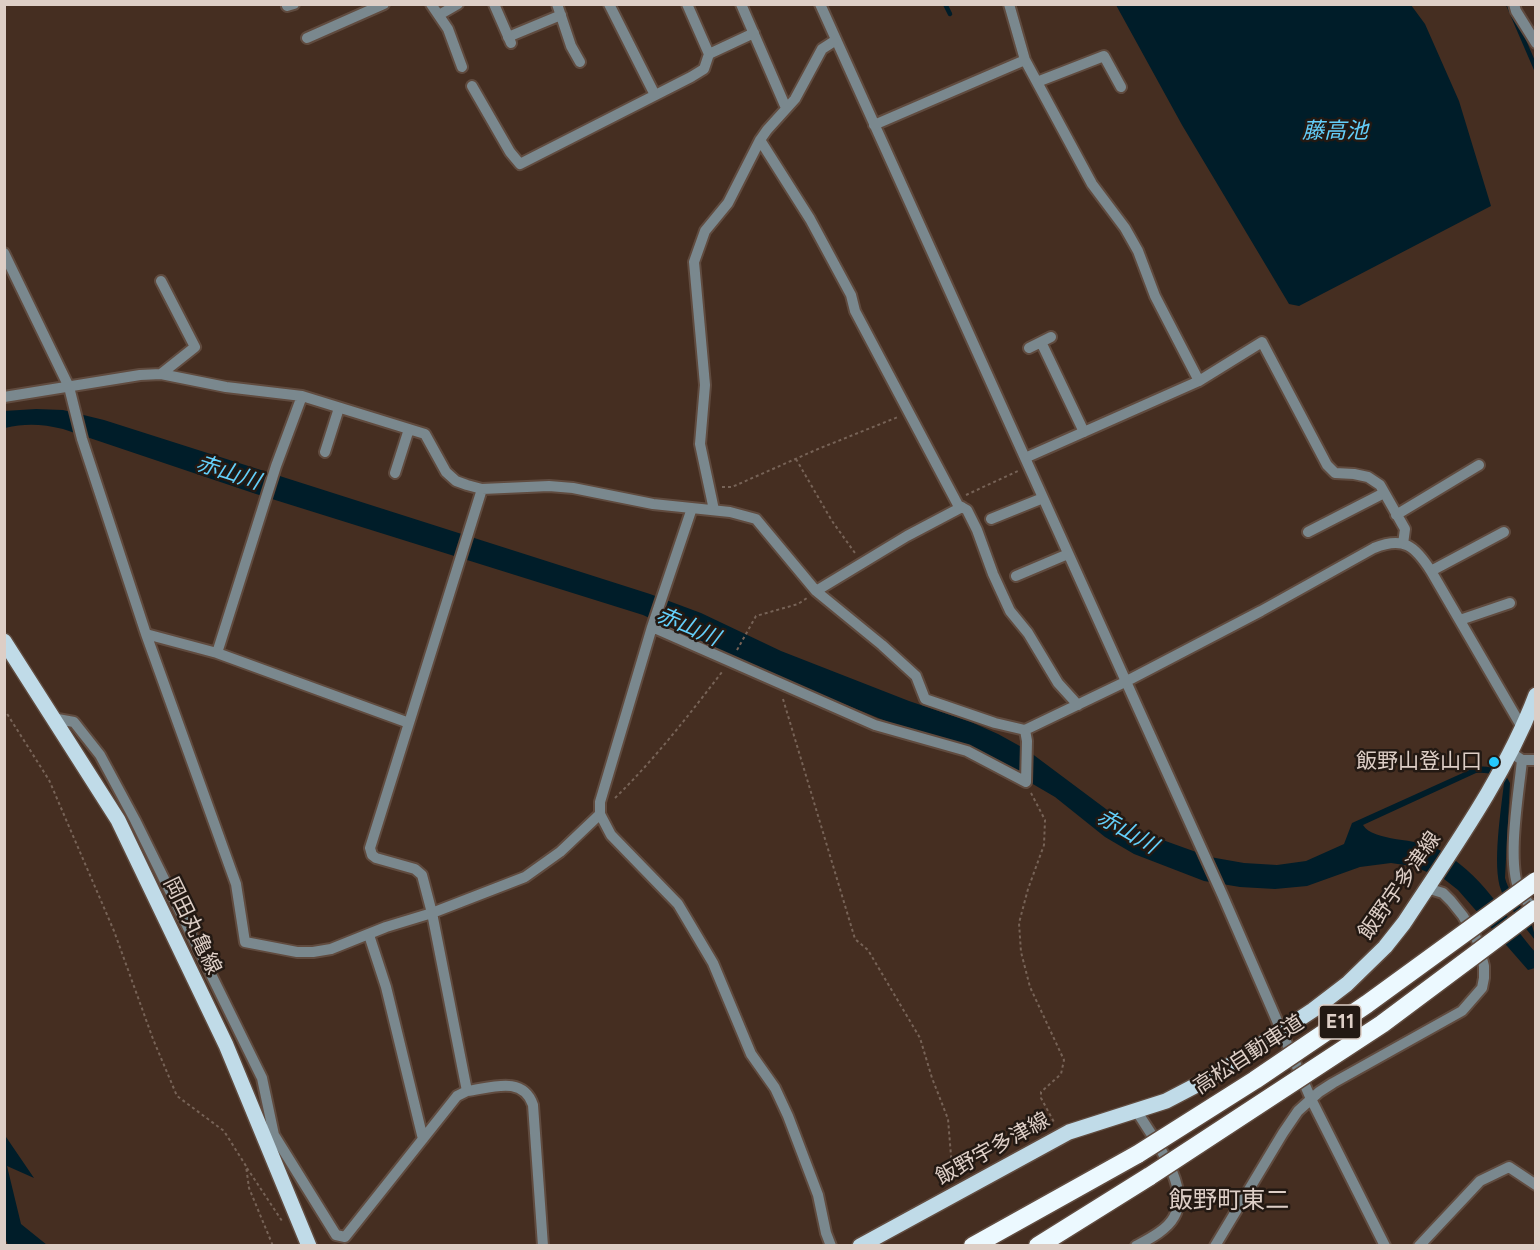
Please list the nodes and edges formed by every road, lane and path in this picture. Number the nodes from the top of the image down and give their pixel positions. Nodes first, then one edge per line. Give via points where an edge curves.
1 (384, 4) edge
2 (431, 4) edge
3 (458, 4) edge
4 (494, 4) edge
5 (609, 4) edge
6 (687, 4) edge
7 (741, 4) edge
8 (820, 4) edge
9 (1009, 4) edge
10 (1514, 4) edge
11 (559, 10) edge
12 (439, 15) junction
13 (754, 33) junction
14 (307, 38) dead end
15 (836, 40) junction
16 (1536, 43) edge
17 (709, 54) junction
18 (1025, 60) junction
19 (580, 62) dead end
20 (462, 67) dead end
21 (1037, 82) junction
22 (472, 86) dead end
23 (1121, 87) dead end
24 (655, 95) junction
25 (786, 108) junction
26 (874, 125) junction
27 (760, 140) junction
28 (4, 253) edge
29 (161, 281) dead end
30 (1051, 337) dead end
31 (1041, 342) junction
32 (1029, 348) dead end
33 (161, 374) junction
34 (1199, 381) junction
35 (69, 387) junction
36 (302, 396) junction
37 (4, 397) edge
38 (339, 408) junction
39 (909, 412) junction
40 (409, 429) junction
41 (1084, 432) junction
42 (325, 452) dead end
43 (796, 459) junction
44 (1027, 462) junction
45 (1479, 465) dead end
46 (395, 473) dead end
47 (709, 488) junction
48 (482, 489) junction
49 (1384, 493) junction
50 (1043, 498) junction
51 (959, 504) junction
52 (692, 508) junction
53 (714, 510) junction
54 (1396, 515) junction
55 (991, 519) dead end
56 (1308, 532) dead end
57 (1504, 532) dead end
58 (1403, 544) junction
59 (1068, 554) junction
60 (862, 563) junction
61 (1431, 571) junction
62 (1016, 576) dead end
63 (816, 591) junction
64 (1510, 603) dead end
65 (1460, 620) junction
66 (652, 627) junction
67 (146, 634) junction
68 (4, 641) edge
69 (217, 653) junction
70 (730, 661) junction
71 (778, 682) junction
72 (1125, 682) junction
73 (1536, 695) edge
74 (1078, 705) junction
75 (4, 709) edge
76 (409, 723) junction
77 (1523, 729) junction
78 (1026, 735) junction
79 (1516, 756) junction
80 (1536, 760) edge
81 (1026, 782) junction
82 (600, 814) junction
83 (1536, 881) edge
84 (1429, 885) junction
85 (1536, 909) edge
86 (432, 913) junction
87 (369, 935) junction
88 (1281, 1032) junction
89 (467, 1091) junction
90 (1311, 1099) junction
91 (1136, 1110) junction
92 (1062, 1135) junction
93 (269, 1136) junction
94 (423, 1139) junction
95 (246, 1166) junction
96 (1536, 1185) edge
97 (954, 1194) junction
98 (282, 1221) dead end
99 (273, 1245) edge
100 (309, 1245) edge
101 (543, 1245) edge
102 (831, 1245) edge
103 (860, 1245) edge
104 (973, 1245) edge
105 (1038, 1245) edge
106 (1137, 1245) edge
107 (1215, 1245) edge
108 (1385, 1245) edge
109 (1419, 1245) edge

1 - 14 street
2 - 12 street
3 - 12 street
4 - 11 street via 509,40
5 - 24 street
6 - 17 street
7 - 13 street
8 - 15 street
9 - 18 street
10 - 16 street
11 - 19 street
12 - 20 street
13 - 17 street
13 - 25 street
15 - 25 street via 822,49
15 - 26 street
17 - 24 street via 704,69
18 - 21 street
18 - 26 street
21 - 23 street via 1104,56
21 - 34 street via 1092,184 1138,251 1155,296
22 - 24 street via 520,164
25 - 27 street
26 - 44 street
27 - 39 street via 810,219
27 - 47 street via 728,203 705,231 694,262 705,385 700,444
28 - 35 street
29 - 33 street via 195,347
30 - 31 street
31 - 32 street
31 - 41 street
33 - 35 street
33 - 36 street
34 - 41 street
34 - 49 street via 1262,342 1327,465 1335,473 1368,477
35 - 37 street
35 - 67 street via 82,439
36 - 38 street
36 - 69 street
38 - 40 street
38 - 42 street
39 - 43 path
39 - 51 street
40 - 46 street
40 - 48 street via 425,434 456,482
41 - 44 street
43 - 47 path via 732,487
43 - 60 path
44 - 50 street
44 - 51 path
45 - 54 street
47 - 53 street
48 - 52 street via 573,488
48 - 76 street
49 - 54 street
49 - 56 street
50 - 55 street
50 - 59 street
51 - 60 street
51 - 74 street via 967,510 977,530 1010,610 1058,683
52 - 53 street
52 - 66 street
53 - 63 street via 756,519
54 - 58 street via 1405,529
57 - 61 street
58 - 61 street via 1419,552
58 - 72 street via 1389,542 1374,548
59 - 62 street
59 - 72 street
60 - 63 street
61 - 65 street
63 - 70 path via 798,604 756,616
63 - 78 street via 916,676 925,699
64 - 65 street
65 - 77 street
66 - 70 street
66 - 82 street via 600,802
67 - 69 street
67 - 87 street via 236,884 245,942 313,952
68 - 93 main road, 岡田丸亀線 via 118,820
69 - 76 street
70 - 71 street
70 - 82 path via 669,740
71 - 81 street via 875,725 967,751
71 - 97 path via 855,939 868,950 920,1038 948,1119
72 - 74 street
72 - 88 street
73 - 77 main road, 飯野宇多津線
74 - 78 street
75 - 95 path via 49,780 114,931 177,1096 224,1131
76 - 86 street via 370,849 376,858 415,869 422,875
77 - 79 main road, 飯野宇多津線
78 - 81 street
79 - 80 street
79 - 84 main road, 飯野宇多津線
79 - 85 street via 1515,879 1520,894
81 - 92 path via 1045,819 1044,845 1019,922 1021,952 1030,987 1064,1060 1061,1074 1041,1092
82 - 86 street via 560,852 525,877
82 - 102 street via 610,835 678,904 713,963 752,1054 788,1116 818,1195
83 - 104 highway, 高松自動車道 / E11, bridge via 1367,1005 1255,1080 1138,1154
84 - 88 main road, 飯野宇多津線 via 1370,963
84 - 90 street via 1451,901 1477,940 1484,966 1482,988 1462,1011
85 - 105 highway, E11, bridge via 1382,1024
86 - 87 street
86 - 89 street
87 - 94 street via 386,987
88 - 90 street
88 - 91 main road, 飯野宇多津線 via 1212,1077 1166,1101
89 - 94 street via 457,1096
89 - 101 street via 511,1086 522,1087 530,1095
90 - 107 street via 1283,1132
90 - 108 street
91 - 92 main road, 飯野宇多津線
91 - 106 street via 1174,1175 1178,1190 1174,1217
92 - 97 main road, 飯野宇多津線
93 - 94 street via 336,1235 345,1238
93 - 100 main road, 岡田丸亀線
95 - 98 path
95 - 99 path via 249,1188
96 - 109 street via 1509,1167 1480,1181
97 - 103 main road, 飯野宇多津線

